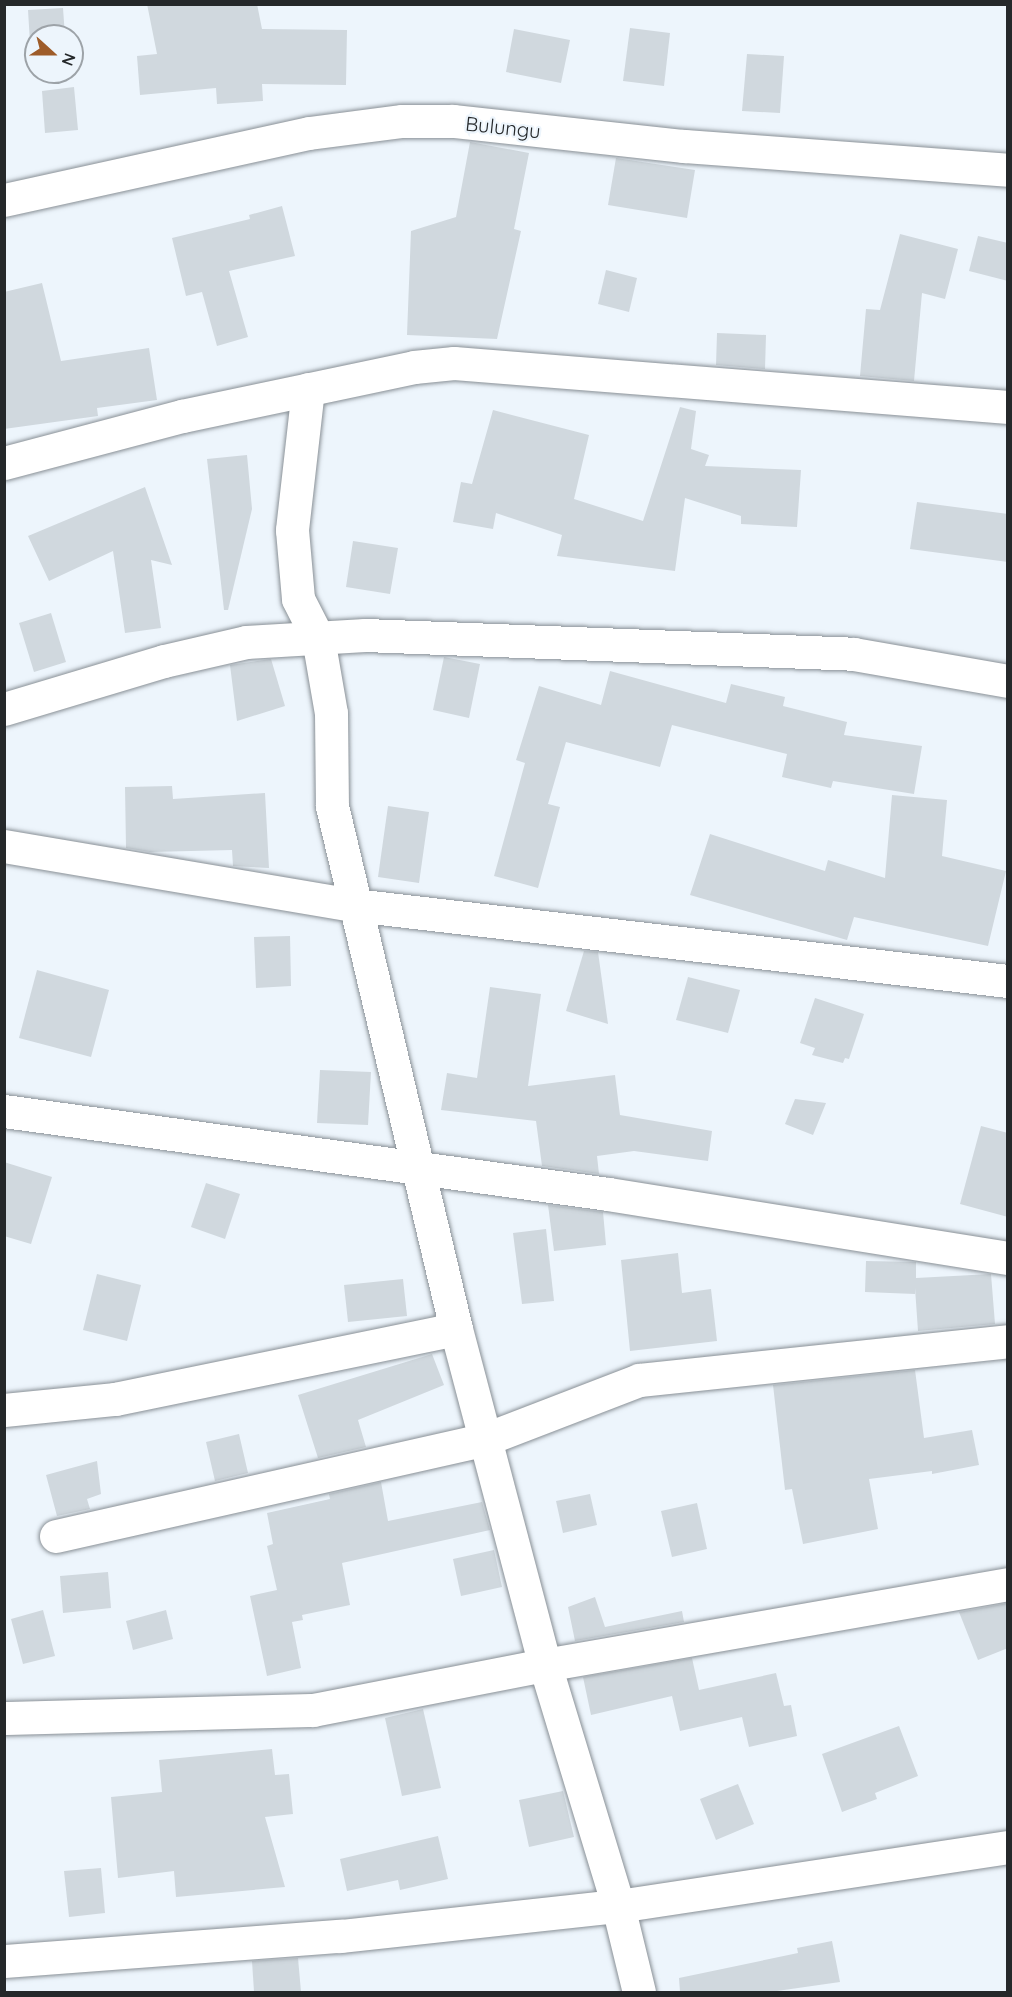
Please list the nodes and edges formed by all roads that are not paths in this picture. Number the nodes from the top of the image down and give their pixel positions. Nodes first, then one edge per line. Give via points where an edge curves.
1 (1008, 171) edge
2 (4, 200) edge
3 (308, 389) junction
4 (1008, 407) edge
5 (4, 463) edge
6 (318, 638) junction
7 (1008, 681) edge
8 (4, 709) edge
9 (4, 846) edge
10 (354, 905) junction
11 (1008, 981) edge
12 (4, 1111) edge
13 (420, 1169) junction
14 (1008, 1258) edge
15 (456, 1329) junction
16 (1008, 1341) edge
17 (4, 1410) edge
18 (486, 1439) junction
19 (56, 1536) dead end
20 (1008, 1584) edge
21 (545, 1665) junction
22 (4, 1718) edge
23 (1008, 1847) edge
24 (618, 1906) junction
25 (4, 1961) edge
26 (639, 1992) edge

1 - 2 street, Bulungu via 684,146 453,121 402,121 309,133
3 - 4 street via 454,363
3 - 5 street via 182,416
3 - 6 street via 292,530 298,599
6 - 7 street via 365,635 567,640 854,654
6 - 8 street via 246,642 164,661
6 - 10 street via 331,713 332,806
9 - 10 street
10 - 11 street
10 - 13 street
12 - 13 street
13 - 14 street via 608,1194
13 - 15 street
15 - 17 street via 115,1400
15 - 18 street
16 - 18 street via 639,1380
18 - 19 street
18 - 21 street
20 - 21 street
21 - 22 street via 313,1710
21 - 24 street
23 - 24 street
24 - 25 street via 340,1936
24 - 26 street

